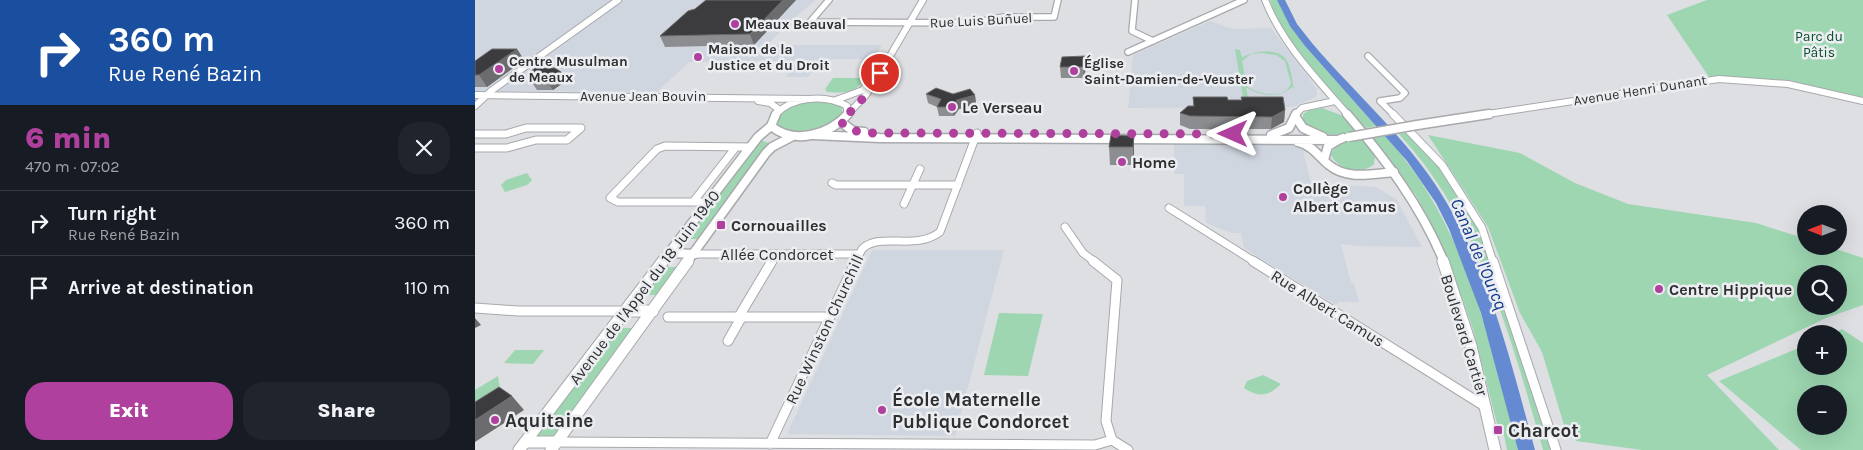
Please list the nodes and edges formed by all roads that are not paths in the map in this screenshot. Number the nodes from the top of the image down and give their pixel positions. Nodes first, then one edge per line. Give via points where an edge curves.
1 (618, 0) edge
2 (624, 0) edge
3 (829, 0) edge
4 (923, 0) edge
5 (1059, 0) edge
6 (1135, 0) edge
7 (1244, 0) edge
8 (1265, 0) edge
9 (908, 23) junction
10 (1153, 40) junction
11 (896, 42) junction
12 (1128, 52) dead end
13 (543, 54) junction
14 (1368, 56) dead end
15 (879, 64) junction
16 (885, 67) junction
17 (875, 71) junction
18 (475, 94) edge
19 (490, 95) junction
20 (811, 99) junction
21 (479, 100) edge
22 (836, 100) junction
23 (1335, 101) junction
24 (1863, 101) edge
25 (475, 106) edge
26 (780, 110) junction
27 (847, 114) junction
28 (1295, 116) junction
29 (841, 122) junction
30 (771, 126) junction
31 (1417, 126) joint
32 (475, 134) edge
33 (813, 134) junction
34 (1271, 135) junction
35 (793, 136) junction
36 (976, 136) junction
37 (1323, 137) junction
38 (1344, 138) junction
39 (1290, 140) junction
40 (736, 147) junction
41 (751, 147) junction
42 (475, 148) edge
43 (1324, 160) junction
44 (920, 169) dead end
45 (1394, 172) junction
46 (833, 183) dead end
47 (912, 185) junction
48 (958, 185) junction
49 (693, 202) junction
50 (709, 202) junction
51 (904, 204) dead end
52 (1169, 208) dead end
53 (1065, 227) dead end
54 (670, 253) junction
55 (695, 254) junction
56 (776, 254) junction
57 (859, 254) junction
58 (475, 308) edge
59 (626, 311) junction
60 (653, 311) junction
61 (668, 317) dead end
62 (829, 317) junction
63 (739, 318) junction
64 (728, 340) dead end
65 (1486, 407) junction
66 (1112, 440) junction
67 (770, 444) junction
68 (522, 446) edge
69 (554, 446) edge
70 (802, 447) edge
71 (1128, 450) edge
72 (1495, 450) edge
73 (1556, 450) edge

1 - 2 street
1 - 13 street
2 - 19 street via 499,92
3 - 9 street, Rue Luis Buñuel via 810,22
4 - 9 street
5 - 9 street, Rue Luis Buñuel via 1054,17 1004,17 973,23
6 - 10 street via 1133,32
7 - 10 street
8 - 23 street, Boulevard Cartier via 1287,43
9 - 11 street
10 - 12 street
11 - 15 street
11 - 16 street
13 - 18 street via 490,89
13 - 19 street
14 - 73 street via 1405,93 1400,98 1380,102 1442,165 1482,228
15 - 16 street
15 - 17 street via 872,68
16 - 17 street
16 - 27 street via 866,95
17 - 22 street via 863,90
18 - 19 street, Avenue Jean Bouvin
19 - 20 street, Avenue Jean Bouvin
19 - 21 street
20 - 22 street
20 - 26 street
21 - 25 street
21 - 26 street, Avenue Jean Bouvin via 762,102
22 - 27 street via 847,106
23 - 28 street via 1302,108
23 - 45 street, Boulevard Cartier
24 - 31 street, Avenue Henri Dunant via 1788,84 1719,78
26 - 30 street
27 - 29 street
28 - 34 street via 1289,128
28 - 37 street via 1303,128
29 - 33 street
29 - 36 street via 848,129 861,132
30 - 35 street via 781,134
30 - 41 street, Avenue de l'Appel du 18 Juin 1940
31 - 38 street, bridge
32 - 42 street via 506,134 526,128 581,128 567,140 536,140 507,148
33 - 35 street
33 - 36 street
34 - 36 street
34 - 37 street
35 - 55 street, Avenue de l'Appel du 18 Juin 1940 via 772,146 766,153
36 - 39 street
36 - 48 street, Rue Winston Churchill
37 - 38 street
38 - 39 street
38 - 43 street via 1328,146
39 - 43 street via 1311,146
40 - 41 street
40 - 49 street
40 - 49 street via 657,148 610,198 618,202
41 - 50 street, Avenue de l'Appel du 18 Juin 1940
43 - 45 street via 1332,168 1354,175
44 - 47 street
45 - 65 street, Boulevard Cartier via 1422,216 1451,283 1467,328
46 - 47 street
47 - 48 street
47 - 51 street
48 - 57 street, Rue Winston Churchill via 936,236 919,242 872,243
49 - 50 street
50 - 54 street, Avenue de l'Appel du 18 Juin 1940
52 - 65 street, Rue Albert Camus
53 - 66 street via 1083,253 1117,280 1106,401 1107,430
54 - 55 street
54 - 59 street, Avenue de l'Appel du 18 Juin 1940
55 - 56 street, Allée Condorcet
55 - 60 street, Avenue de l'Appel du 18 Juin 1940
56 - 57 street, Allée Condorcet
56 - 63 street
57 - 62 street, Rue Winston Churchill
58 - 59 street
59 - 60 street
59 - 68 street, Avenue de l'Appel du 18 Juin 1940
60 - 69 street, Avenue de l'Appel du 18 Juin 1940
61 - 63 street
62 - 63 street
62 - 67 street, Rue Winston Churchill
63 - 64 street
65 - 72 street
66 - 70 street via 1095,444
66 - 71 street
67 - 69 street
67 - 70 street
68 - 69 street

